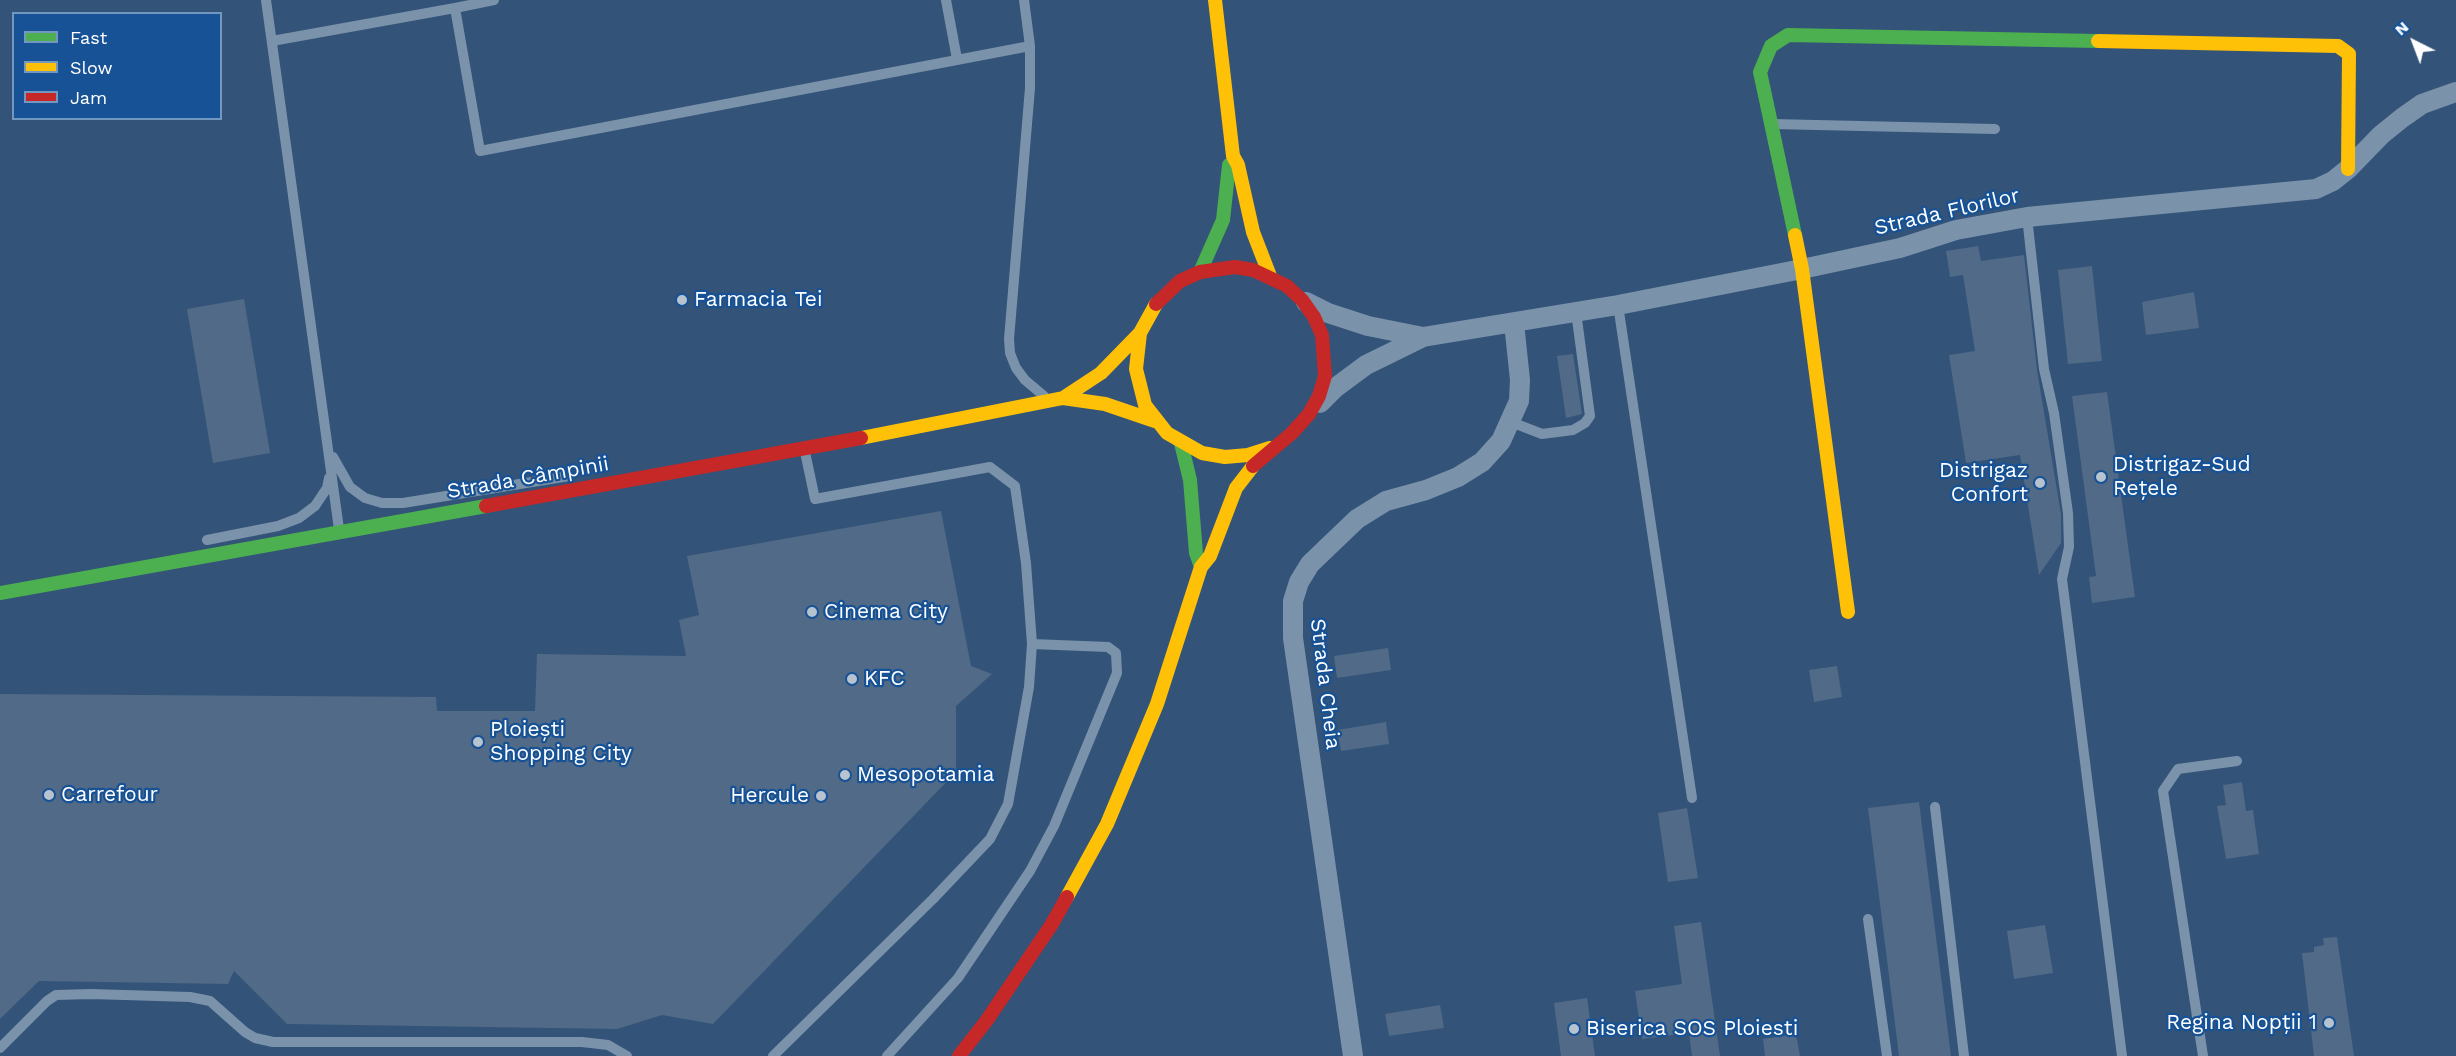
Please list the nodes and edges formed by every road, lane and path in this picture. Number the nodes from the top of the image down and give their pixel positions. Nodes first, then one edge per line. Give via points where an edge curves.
1 (266, 0) edge
2 (494, 0) edge
3 (946, 0) edge
4 (1024, 0) edge
5 (1215, 0) edge
6 (455, 8) junction
7 (272, 41) junction
8 (1030, 46) junction
9 (957, 59) junction
10 (2456, 92) edge
11 (1771, 124) junction
12 (1995, 129) dead end
13 (1233, 156) junction
14 (2348, 169) junction
15 (2027, 217) junction
16 (1802, 269) junction
17 (1200, 272) junction
18 (1270, 276) junction
19 (1302, 300) junction
20 (1618, 305) junction
21 (1576, 312) junction
22 (1514, 323) junction
23 (1140, 333) junction
24 (1423, 337) junction
25 (1056, 400) junction
26 (1309, 414) junction
27 (1155, 420) junction
28 (1511, 422) junction
29 (1181, 443) junction
30 (327, 444) junction
31 (1270, 448) junction
32 (804, 449) junction
33 (330, 469) junction
34 (626, 482) junction
35 (340, 533) junction
36 (199, 542) dead end
37 (1201, 567) junction
38 (76, 568) dead end
39 (27, 588) junction
40 (0, 593) edge
41 (1848, 612) dead end
42 (1032, 644) junction
43 (2237, 761) dead end
44 (1692, 798) dead end
45 (1935, 807) dead end
46 (1868, 919) dead end
47 (0, 1048) edge
48 (627, 1056) edge
49 (773, 1056) edge
50 (888, 1056) edge
51 (959, 1056) edge
52 (1353, 1056) edge
53 (1887, 1056) edge
54 (1964, 1056) edge
55 (2122, 1056) edge
56 (2204, 1056) edge

1 - 7 lane
2 - 6 lane
3 - 9 lane
4 - 8 lane
5 - 13 main road
6 - 7 lane
6 - 9 lane via 480,151
7 - 30 lane
8 - 9 lane
8 - 25 lane via 1027,141 1009,346 1016,368 1025,380
10 - 14 street, Strada Florilor via 2422,104 2402,118
11 - 12 lane
11 - 14 main road via 1760,72 1771,46 1788,35 2317,44 2338,46 2349,54
11 - 16 main road
13 - 17 main road via 1223,220
13 - 18 main road via 1253,232
14 - 15 street, Strada Florilor via 2316,189
15 - 16 street, Strada Florilor via 1956,230 1900,248
15 - 55 lane via 2044,369 2055,413 2068,513 2069,547 2062,579
16 - 20 street, Strada Florilor
16 - 41 main road
17 - 18 main road via 1235,267
17 - 23 main road via 1163,295
18 - 19 main road
19 - 24 street via 1329,314 1368,326
19 - 26 main road via 1318,326 1325,356 1325,376
20 - 21 street, Strada Florilor
20 - 44 lane
21 - 22 street, Strada Florilor
21 - 28 lane via 1590,416 1573,430 1542,434
22 - 24 street, Strada Florilor
22 - 28 street, Strada Cheia via 1520,380 1519,401
23 - 25 main road via 1101,373
23 - 27 main road via 1136,369 1139,388
24 - 26 street via 1366,365 1335,387
25 - 27 main road via 1106,404
25 - 32 main road, Strada Câmpinii
26 - 31 main road via 1292,434
27 - 29 main road
28 - 52 street, Strada Cheia via 1501,441 1482,462 1426,490 1386,501 1357,519 1310,564 1293,601 1293,638
29 - 31 main road via 1202,453 1225,457
29 - 37 main road
30 - 33 lane
30 - 34 lane via 350,487 365,498 382,503 582,475
31 - 37 main road via 1236,488 1210,556
32 - 34 main road, Strada Câmpinii
32 - 42 lane via 815,499 990,467 1015,486
33 - 35 lane
33 - 36 lane via 327,488 315,506 298,518 279,526
34 - 35 main road, Strada Câmpinii
35 - 39 main road, Strada Câmpinii
37 - 51 main road via 1157,704 1107,824 1046,933
38 - 39 lane
39 - 40 main road, Strada Câmpinii
42 - 49 lane via 1029,687 1008,804 990,839
42 - 50 lane via 1108,647 1119,662 1114,683 1054,826 1030,871 958,978
43 - 56 lane via 2178,769 2163,791
45 - 54 lane
46 - 53 lane
47 - 48 lane via 56,995 91,994 210,1001 245,1032 273,1042 582,1042 608,1046

